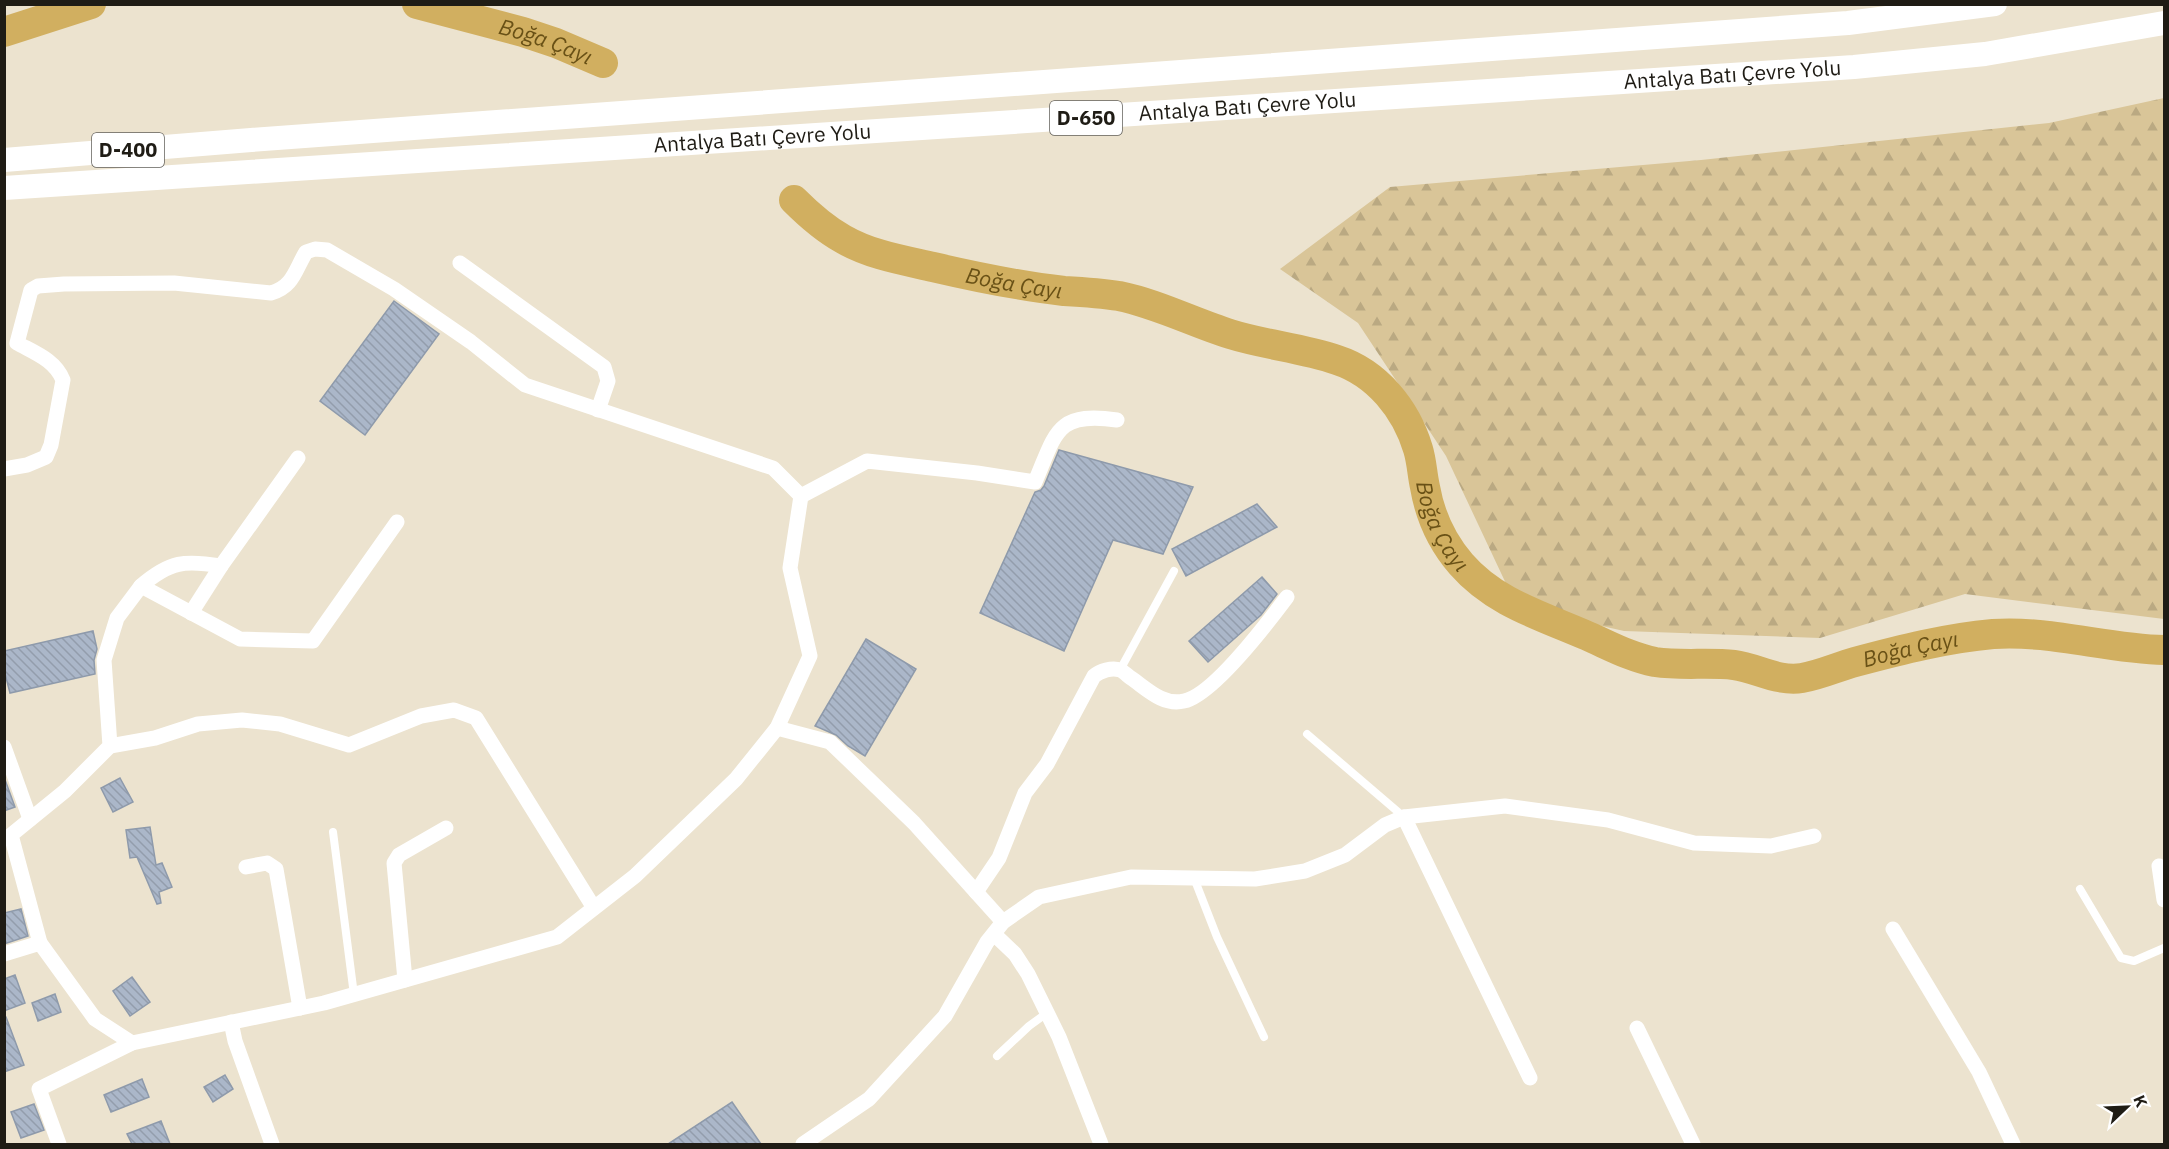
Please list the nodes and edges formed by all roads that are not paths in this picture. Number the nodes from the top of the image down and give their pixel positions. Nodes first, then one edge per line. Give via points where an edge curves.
1 (1995, 4) edge
2 (2164, 23) edge
3 (4, 160) edge
4 (4, 188) edge
5 (460, 263) dead end
6 (598, 410) junction
7 (1117, 420) dead end
8 (298, 458) dead end
9 (4, 470) edge
10 (801, 496) junction
11 (397, 522) dead end
12 (221, 566) junction
13 (1174, 571) dead end
14 (141, 586) junction
15 (1287, 597) dead end
16 (191, 613) junction
17 (1120, 670) junction
18 (777, 728) junction
19 (1307, 734) dead end
20 (110, 746) junction
21 (4, 747) edge
22 (1404, 817) junction
23 (30, 819) junction
24 (446, 828) dead end
25 (333, 832) dead end
26 (1814, 836) dead end
27 (2159, 866) dead end
28 (246, 867) dead end
29 (1194, 878) junction
30 (2080, 888) dead end
31 (976, 892) junction
32 (2164, 900) edge
33 (594, 908) junction
34 (998, 928) junction
35 (1893, 929) dead end
36 (40, 943) junction
37 (2164, 948) edge
38 (4, 954) edge
39 (405, 980) junction
40 (354, 995) junction
41 (300, 1008) junction
42 (1047, 1013) junction
43 (231, 1022) junction
44 (1637, 1028) dead end
45 (1264, 1037) dead end
46 (132, 1043) junction
47 (997, 1056) dead end
48 (1530, 1078) dead end
49 (59, 1144) edge
50 (272, 1144) edge
51 (803, 1144) edge
52 (1101, 1144) edge
53 (1693, 1144) edge
54 (2013, 1144) edge

1 - 3 highway, Antalya Batı Çevre Yolu / D-400 via 1848,23
2 - 4 highway, Antalya Batı Çevre Yolu / D-650 via 1985,54 1854,67
5 - 6 street via 604,367 608,381
6 - 9 street via 525,385 394,289 327,250 315,249 306,252 289,285 271,293 174,283 64,284 31,290 17,343 53,363 63,380 51,446 45,458
6 - 10 street via 773,468
7 - 10 street via 1093,416 1066,424 1051,443 1035,482 867,461
8 - 12 street
10 - 18 street via 790,568 810,656
11 - 16 street via 313,641 240,639
12 - 14 street via 178,564 159,571
12 - 16 street
13 - 17 lane
14 - 16 street
14 - 20 street via 117,618 104,660
15 - 17 street via 1215,681 1190,699 1177,702 1160,698
17 - 31 street via 1105,670 1094,676 1047,764 1025,793 999,858
18 - 31 street via 830,742 914,823
18 - 33 street via 736,779 635,876
19 - 22 lane
20 - 23 street
20 - 33 street via 155,738 198,724 242,720 280,724 349,745 421,716 454,710 476,718
21 - 23 street
22 - 26 street via 1504,806 1608,820 1694,843 1771,846
22 - 29 street via 1385,825 1345,855 1305,871 1255,879
22 - 48 street
23 - 36 street via 11,835
24 - 39 street via 399,855 394,863
25 - 40 lane
27 - 32 street
28 - 41 street via 267,863 276,869
29 - 34 street via 1131,877 1039,897
29 - 45 lane via 1217,938
30 - 37 lane via 2121,958 2134,961
31 - 34 street
33 - 39 street via 557,937
34 - 42 street via 1028,974
34 - 51 street via 945,1016 930,1033 869,1099
35 - 54 street via 1979,1072
36 - 38 street
36 - 46 street via 95,1019
39 - 40 street
40 - 41 street
41 - 43 street
42 - 47 lane
42 - 52 street
43 - 46 street
43 - 50 street
44 - 53 street
46 - 49 street via 39,1089

